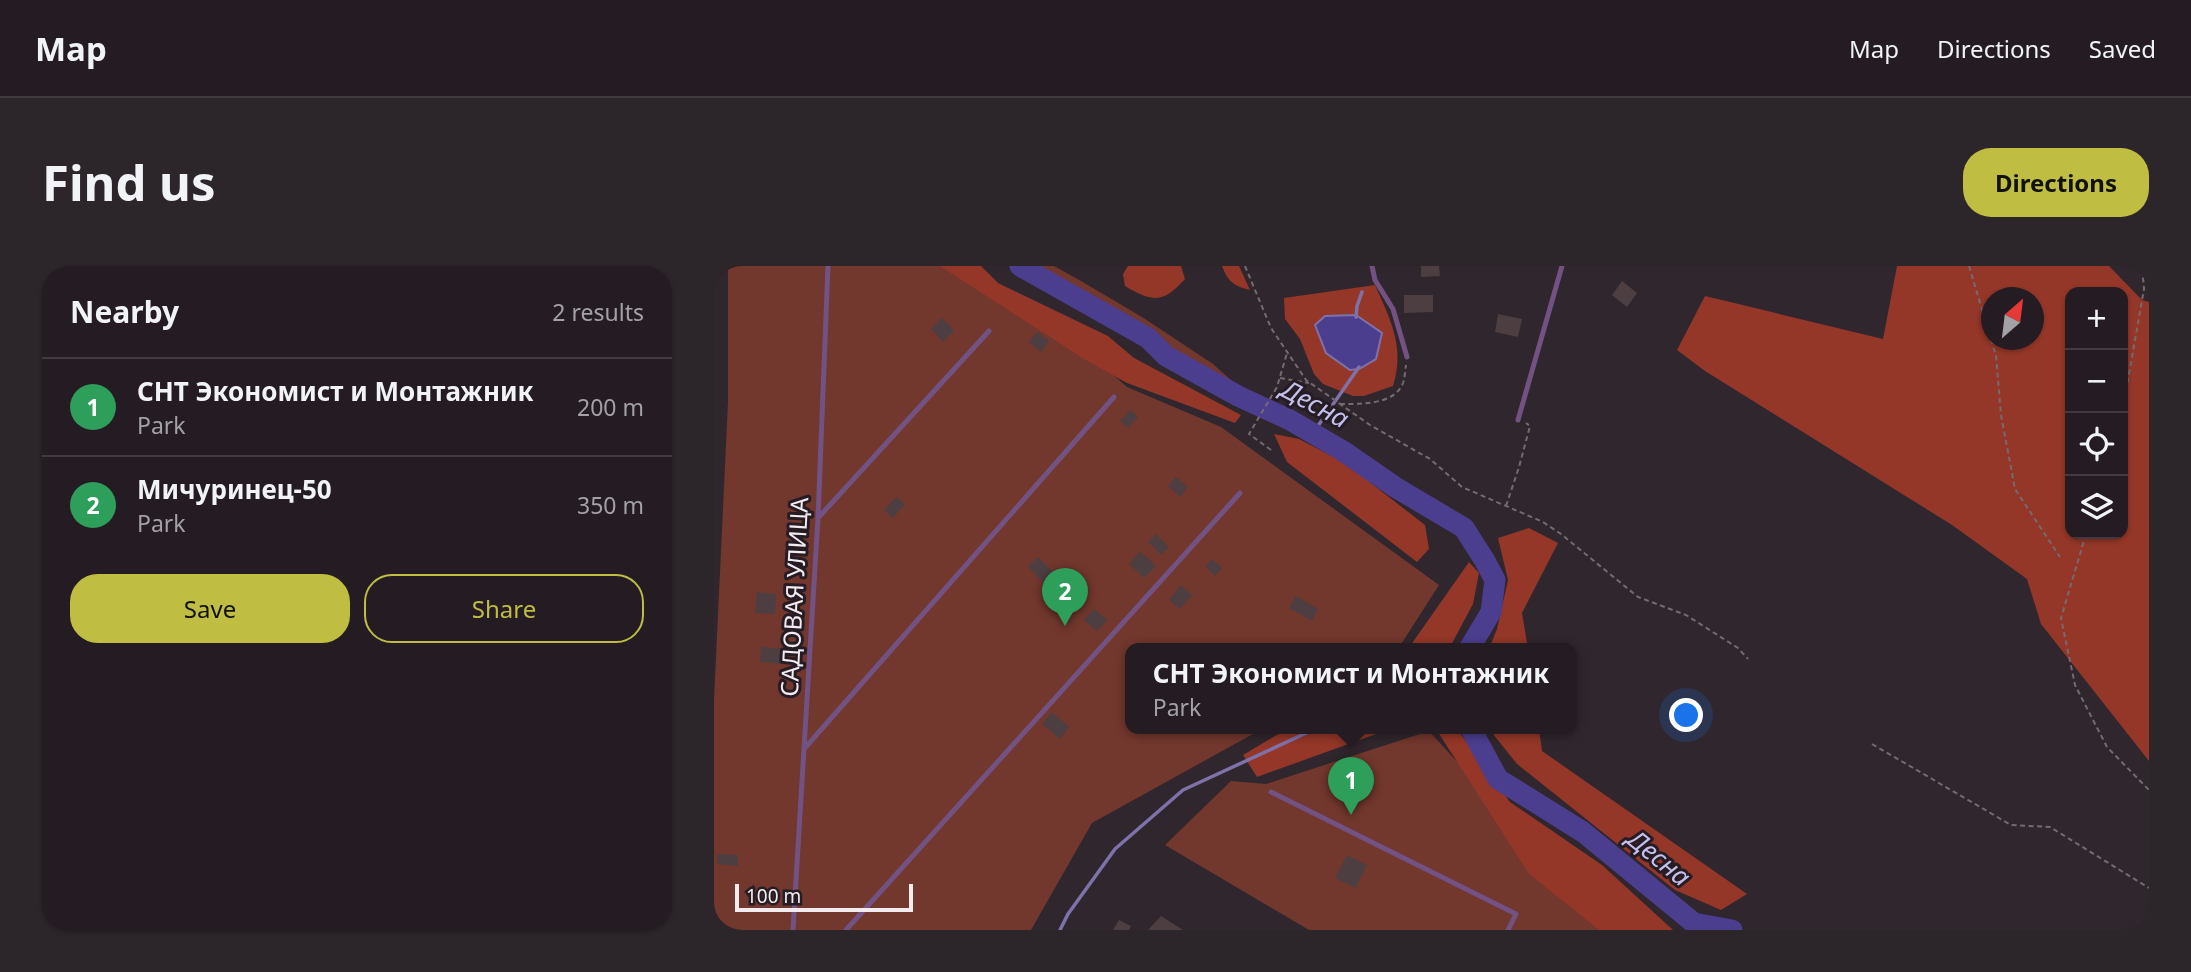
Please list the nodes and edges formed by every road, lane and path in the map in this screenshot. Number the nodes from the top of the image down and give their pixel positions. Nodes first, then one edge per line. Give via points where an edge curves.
1 (828, 266) edge
2 (1245, 266) edge
3 (1372, 266) edge
4 (1562, 266) edge
5 (1969, 266) edge
6 (2142, 266) edge
7 (2144, 289) junction
8 (2149, 290) edge
9 (989, 331) dead end
10 (1287, 352) junction
11 (1407, 357) joint
12 (1280, 378) junction
13 (2128, 380) edge
14 (1310, 383) junction
15 (1114, 397) dead end
16 (1340, 404) junction
17 (1518, 420) joint
18 (1271, 450) dead end
19 (1240, 493) dead end
20 (1506, 506) junction
21 (818, 518) junction
22 (2085, 539) edge
23 (2060, 557) dead end
24 (1748, 659) dead end
25 (1872, 744) dead end
26 (804, 749) junction
27 (2149, 790) edge
28 (1271, 792) dead end
29 (2149, 888) edge
30 (793, 930) edge
31 (846, 930) edge
32 (1508, 930) edge

1 - 21 lane, САДОВАЯ УЛИЦА
2 - 10 path via 1271,328
3 - 11 lane via 1393,309
4 - 17 lane
5 - 23 path via 1996,356 2015,489
6 - 7 path
7 - 8 path
7 - 13 path
9 - 21 lane
10 - 12 path
10 - 14 path
11 - 16 path via 1403,385 1395,394 1368,404
12 - 14 path
12 - 18 path via 1249,434
14 - 16 path
15 - 26 lane
16 - 20 path via 1430,459 1462,488
17 - 20 path via 1530,426
19 - 31 lane
20 - 24 path via 1562,534 1638,597 1686,615
21 - 26 lane, САДОВАЯ УЛИЦА
22 - 27 path via 2062,618 2075,685 2107,747
25 - 29 path via 2011,825 2050,827
26 - 30 lane, САДОВАЯ УЛИЦА
28 - 32 lane via 1516,914

